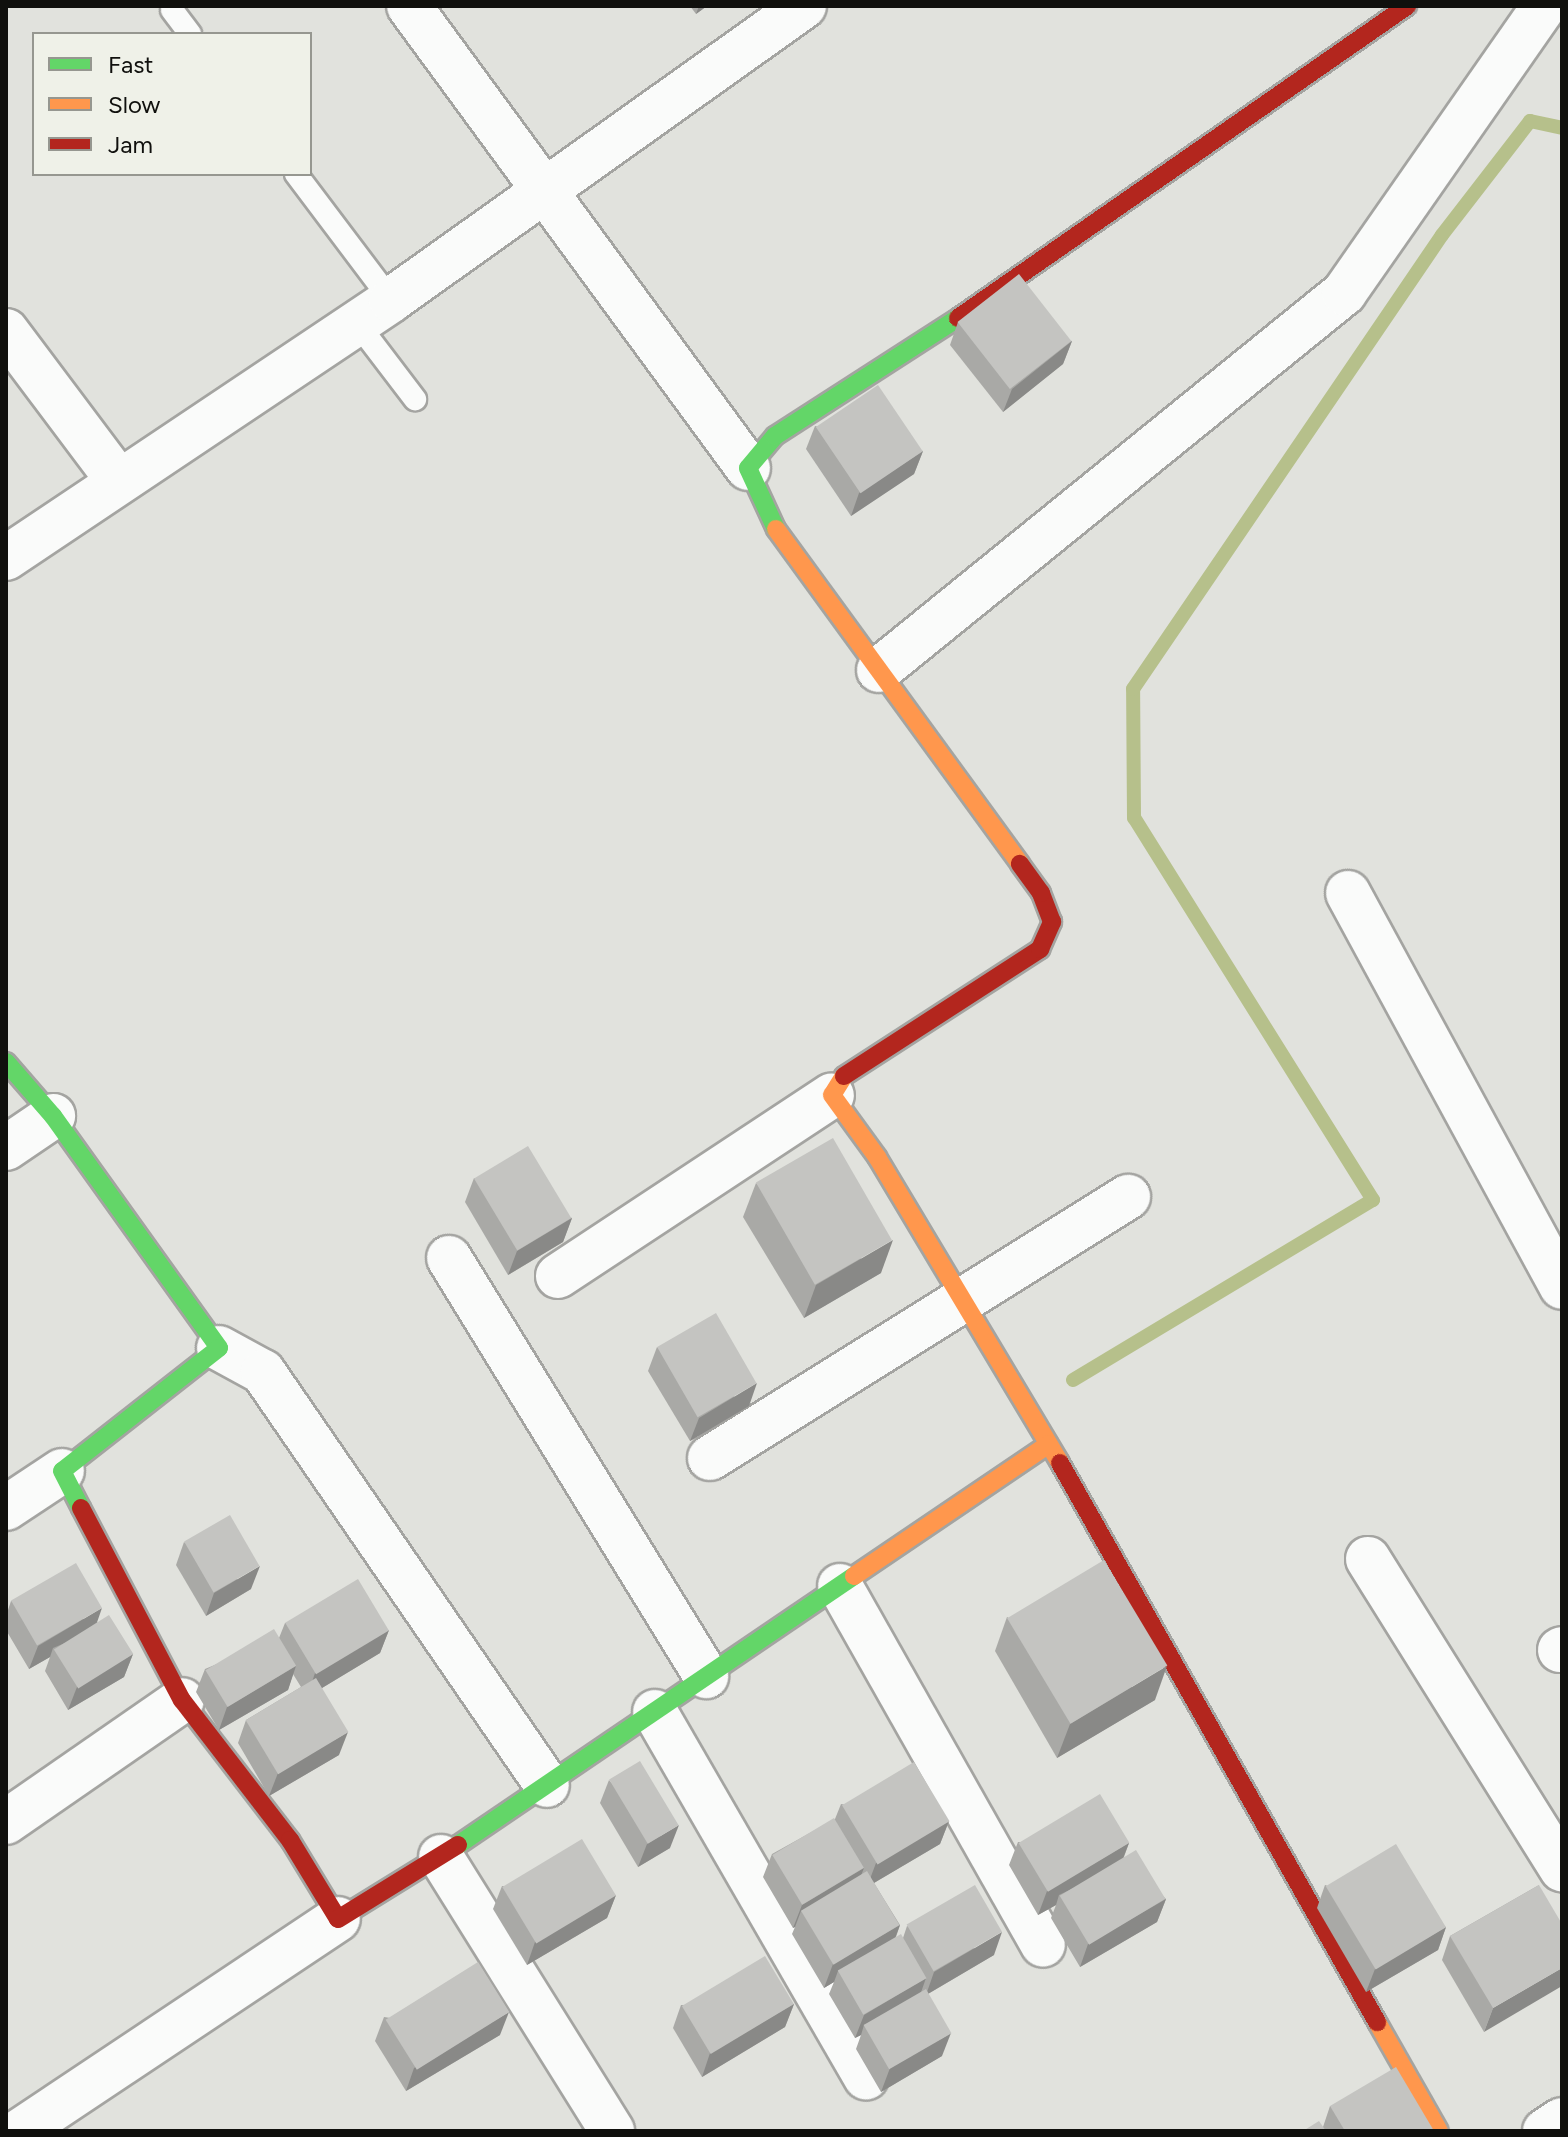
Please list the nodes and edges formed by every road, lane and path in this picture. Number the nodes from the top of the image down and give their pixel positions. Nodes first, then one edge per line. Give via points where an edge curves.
1 (409, 6) edge
2 (804, 6) edge
3 (1407, 6) edge
4 (1544, 6) edge
5 (172, 10) dead end
6 (188, 32) edge
7 (297, 176) edge
8 (543, 193) junction
9 (374, 312) junction
10 (6, 331) edge
11 (415, 399) dead end
12 (748, 468) junction
13 (117, 479) junction
14 (6, 558) edge
15 (879, 670) junction
16 (1348, 893) dead end
17 (6, 1062) edge
18 (832, 1095) junction
19 (53, 1116) junction
20 (6, 1148) edge
21 (1128, 1197) dead end
22 (449, 1258) dead end
23 (558, 1276) dead end
24 (1562, 1287) edge
25 (965, 1303) junction
26 (219, 1348) junction
27 (1049, 1444) junction
28 (710, 1458) dead end
29 (62, 1471) junction
30 (6, 1508) edge
31 (1368, 1559) dead end
32 (840, 1586) junction
33 (706, 1676) junction
34 (182, 1700) junction
35 (655, 1712) junction
36 (547, 1785) junction
37 (6, 1822) edge
38 (441, 1857) junction
39 (1562, 1869) edge
40 (338, 1919) junction
41 (1043, 1945) dead end
42 (866, 2078) dead end
43 (1562, 2120) edge
44 (20, 2131) edge
45 (612, 2131) edge
46 (1439, 2131) edge
47 (1545, 2131) edge

1 - 8 street
2 - 8 street
3 - 12 street via 870,379 775,436
4 - 15 street via 1344,293
5 - 6 lane
7 - 9 lane
8 - 9 street
8 - 12 street
9 - 11 lane
9 - 13 street
10 - 13 street
12 - 15 street via 765,513
13 - 14 street
15 - 18 street via 1041,893 1052,922 1040,949 848,1071
16 - 24 street
17 - 19 street
18 - 23 street
18 - 25 street via 877,1157
19 - 20 street
19 - 26 street
21 - 25 street
22 - 33 street
25 - 27 street
25 - 28 street
26 - 29 street
26 - 36 street via 263,1372
27 - 32 street
27 - 46 street
29 - 30 street
29 - 34 street
31 - 39 street
32 - 33 street
32 - 41 street
33 - 35 street
34 - 37 street
34 - 40 street via 290,1840
35 - 36 street
35 - 42 street
36 - 38 street
38 - 40 street
38 - 45 street
40 - 44 street
43 - 47 street

